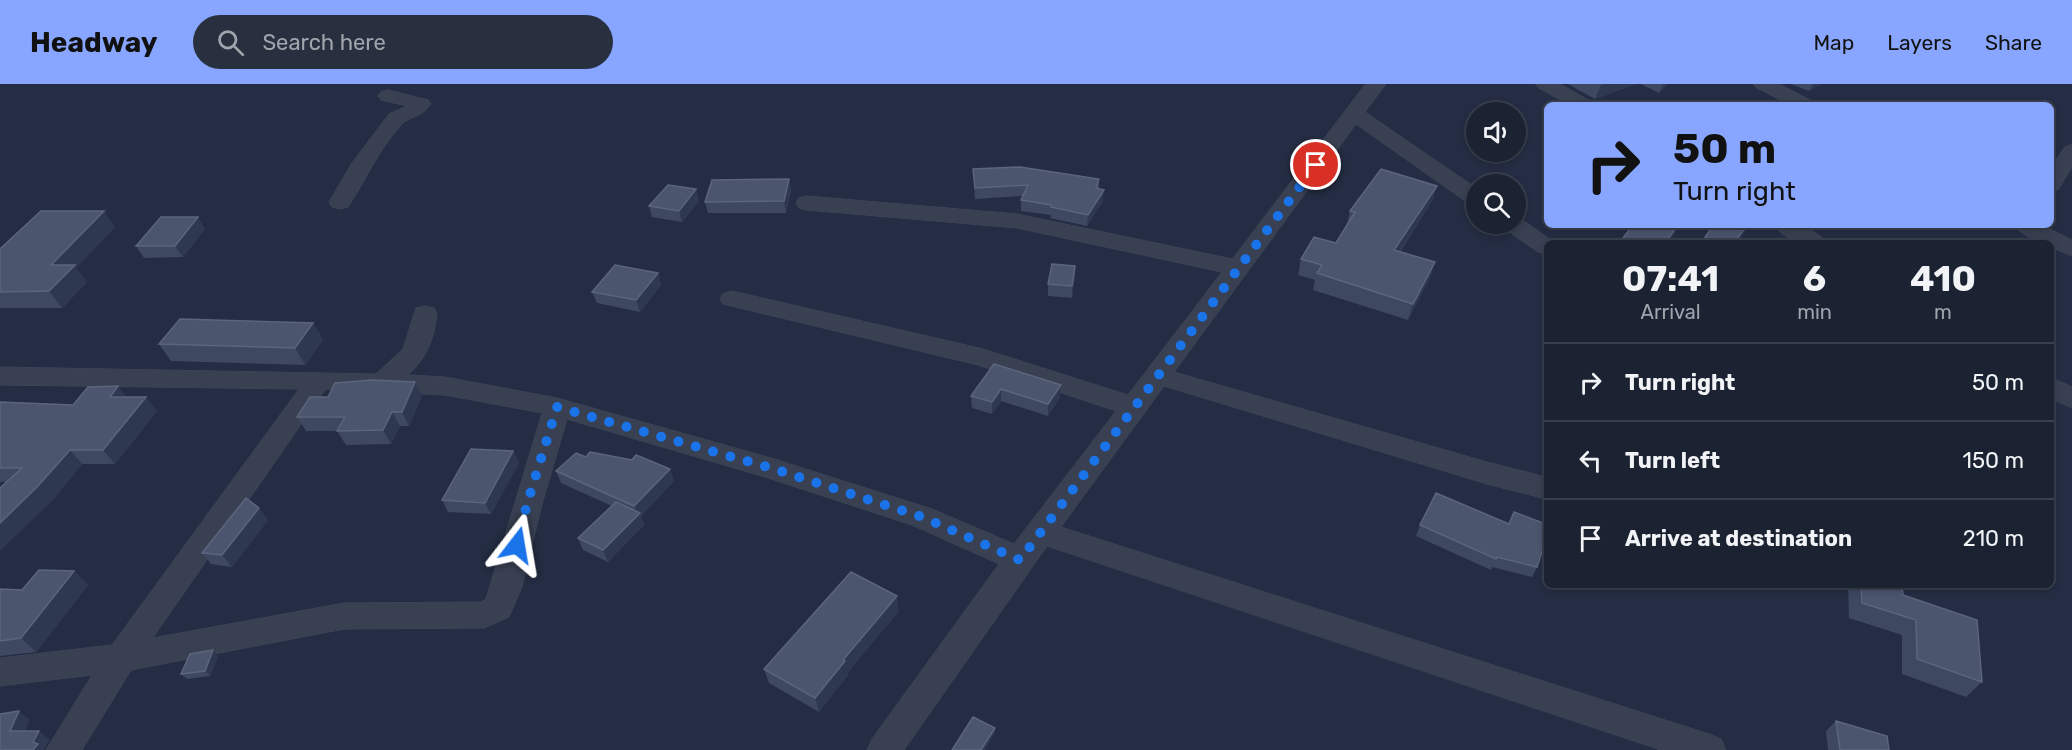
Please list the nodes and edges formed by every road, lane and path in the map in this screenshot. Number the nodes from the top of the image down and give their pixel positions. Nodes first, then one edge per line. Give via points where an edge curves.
1 (1376, 84) edge
2 (1546, 84) edge
3 (1764, 84) edge
4 (388, 96) dead end
5 (1577, 102) edge
6 (1799, 102) edge
7 (1354, 113) junction
8 (2072, 151) edge
9 (2054, 179) edge
10 (1466, 191) edge
11 (340, 202) dead end
12 (807, 203) dead end
13 (1790, 228) edge
14 (2031, 228) edge
15 (1526, 233) edge
16 (1810, 240) edge
17 (1544, 245) edge
18 (2072, 249) edge
19 (1239, 268) junction
20 (732, 299) dead end
21 (425, 314) dead end
22 (0, 376) edge
23 (1159, 376) junction
24 (319, 380) junction
25 (382, 383) junction
26 (2054, 388) edge
27 (2072, 399) edge
28 (557, 407) junction
29 (1135, 407) junction
30 (1544, 487) edge
31 (1041, 532) junction
32 (1020, 560) junction
33 (121, 658) junction
34 (0, 672) edge
35 (63, 750) edge
36 (884, 750) edge
37 (1709, 750) edge

1 - 7 street
2 - 5 street
3 - 6 street
4 - 11 street via 421,104 410,114 396,118 362,163
7 - 10 street
7 - 19 street
8 - 9 street
12 - 19 street via 1017,220
13 - 16 street
14 - 18 street
15 - 17 street
19 - 23 street
20 - 29 street via 982,358
21 - 25 street via 415,354
22 - 24 street
23 - 29 street
23 - 30 street
24 - 25 street
24 - 33 street
25 - 28 street via 445,386
26 - 27 street
28 - 32 street via 912,513
28 - 33 street via 506,587 498,608 491,613 344,616
29 - 31 street
31 - 32 street
31 - 37 street
32 - 36 street
33 - 34 street
33 - 35 street

